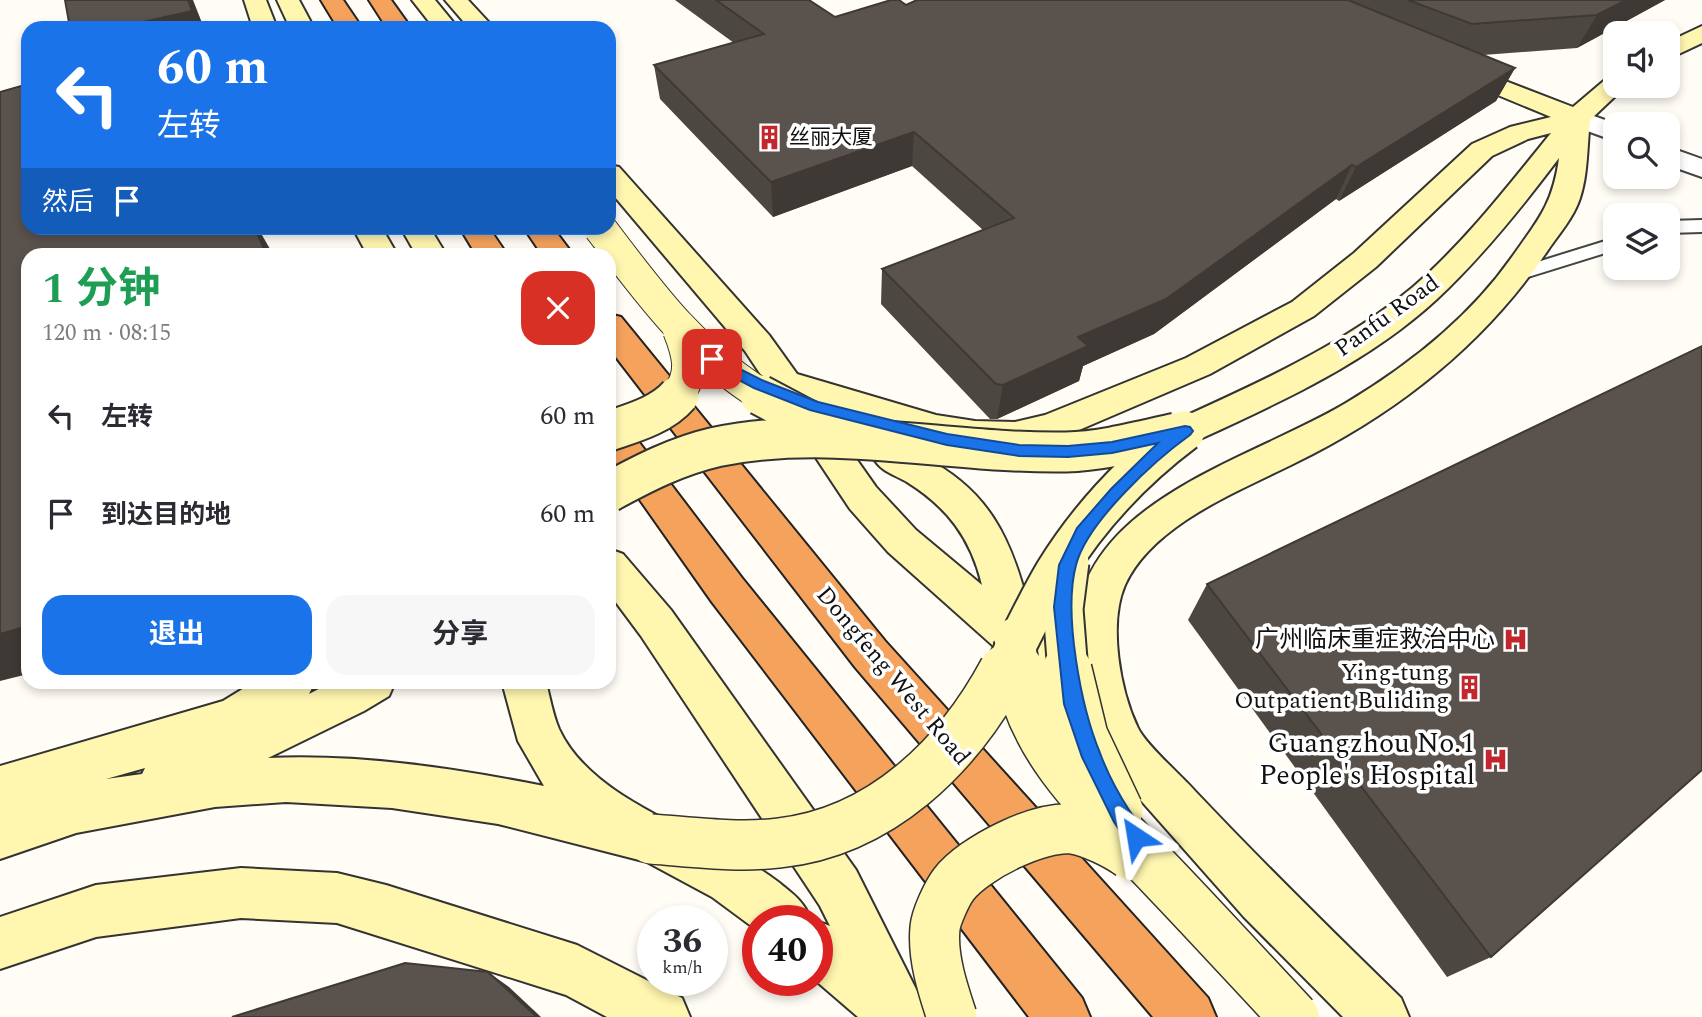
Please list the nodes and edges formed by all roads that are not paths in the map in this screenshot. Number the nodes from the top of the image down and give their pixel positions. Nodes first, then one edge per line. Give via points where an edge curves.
1 (256, 0) edge
2 (288, 0) edge
3 (332, 0) edge
4 (380, 0) edge
5 (456, 0) edge
6 (263, 21) edge
7 (298, 21) edge
8 (346, 21) edge
9 (394, 21) edge
10 (476, 21) edge
11 (1702, 33) edge
12 (1680, 45) edge
13 (1434, 60) edge
14 (1603, 95) edge
15 (1577, 118) junction
16 (1603, 128) edge
17 (1680, 160) edge
18 (1702, 169) edge
19 (616, 181) edge
20 (1702, 226) edge
21 (1680, 227) edge
22 (1603, 248) edge
23 (616, 249) edge
24 (1512, 276) junction
25 (679, 330) junction
26 (616, 334) edge
27 (712, 359) junction
28 (784, 383) junction
29 (616, 427) edge
30 (1185, 431) junction
31 (616, 439) edge
32 (760, 440) junction
33 (848, 441) junction
34 (1019, 451) junction
35 (891, 457) junction
36 (616, 488) edge
37 (1083, 532) junction
38 (616, 573) edge
39 (1011, 626) junction
40 (282, 689) edge
41 (362, 689) edge
42 (526, 689) edge
43 (1121, 745) junction
44 (0, 789) edge
45 (77, 810) junction
46 (0, 835) edge
47 (650, 839) junction
48 (1166, 881) junction
49 (765, 905) edge
50 (0, 943) edge
51 (833, 960) edge
52 (663, 1017) edge
53 (902, 1017) edge
54 (952, 1017) edge
55 (1063, 1017) edge
56 (1189, 1017) edge
57 (1294, 1017) edge
58 (1382, 1017) edge

1 - 6 street
2 - 7 street
3 - 8 highway
4 - 9 highway
5 - 10 street
11 - 12 street
13 - 15 street
14 - 15 street, Panfu Road
15 - 16 street
15 - 24 street via 1566,199
15 - 28 street via 1519,133 1482,150 1365,260 1303,309 1198,366 1052,427 1015,435 936,428
15 - 30 street, Panfu Road via 1452,268 1418,298 1322,363
17 - 18 street
19 - 28 street via 757,343
20 - 21 lane
22 - 24 lane
23 - 25 street, bridge
24 - 43 street via 1431,363 1388,394 1332,429 1206,489 1158,518 1128,550 1105,581 1096,627 1095,666
25 - 27 street, bridge
25 - 29 street, bridge via 690,349 685,387 666,409
26 - 56 highway, Dongfeng West Road via 870,654
27 - 33 street, bridge via 814,426
27 - 34 street, bridge via 815,406 947,439
28 - 43 street via 863,498 902,541 1060,678
30 - 34 street, bridge via 1112,447
30 - 37 street, bridge via 1157,451
31 - 55 highway via 727,590
32 - 33 street, bridge
32 - 35 street, bridge
32 - 36 street, bridge via 701,449 662,462
33 - 34 street, bridge
33 - 35 street
35 - 39 street via 936,481 969,510 999,568
37 - 39 street, bridge
37 - 48 street, bridge via 1068,565 1063,607 1074,704 1091,757 1121,815
38 - 53 street via 656,623 838,888
39 - 47 street, bridge via 986,702 957,742 890,802 846,825 798,840 751,845
39 - 48 street, bridge via 1024,699 1046,744 1078,786
40 - 44 street via 234,719
41 - 45 street via 285,730
42 - 47 street via 545,748 570,780 601,810
43 - 58 street via 1262,899
45 - 46 street
45 - 47 street via 232,782 343,781 506,803 583,818
47 - 49 street via 731,880
48 - 54 street, bridge via 1119,846 1072,829 1028,836 989,855 954,884 935,928 940,982
48 - 57 street, bridge
50 - 52 street via 96,911 241,893 337,898 577,972
51 - 53 street

